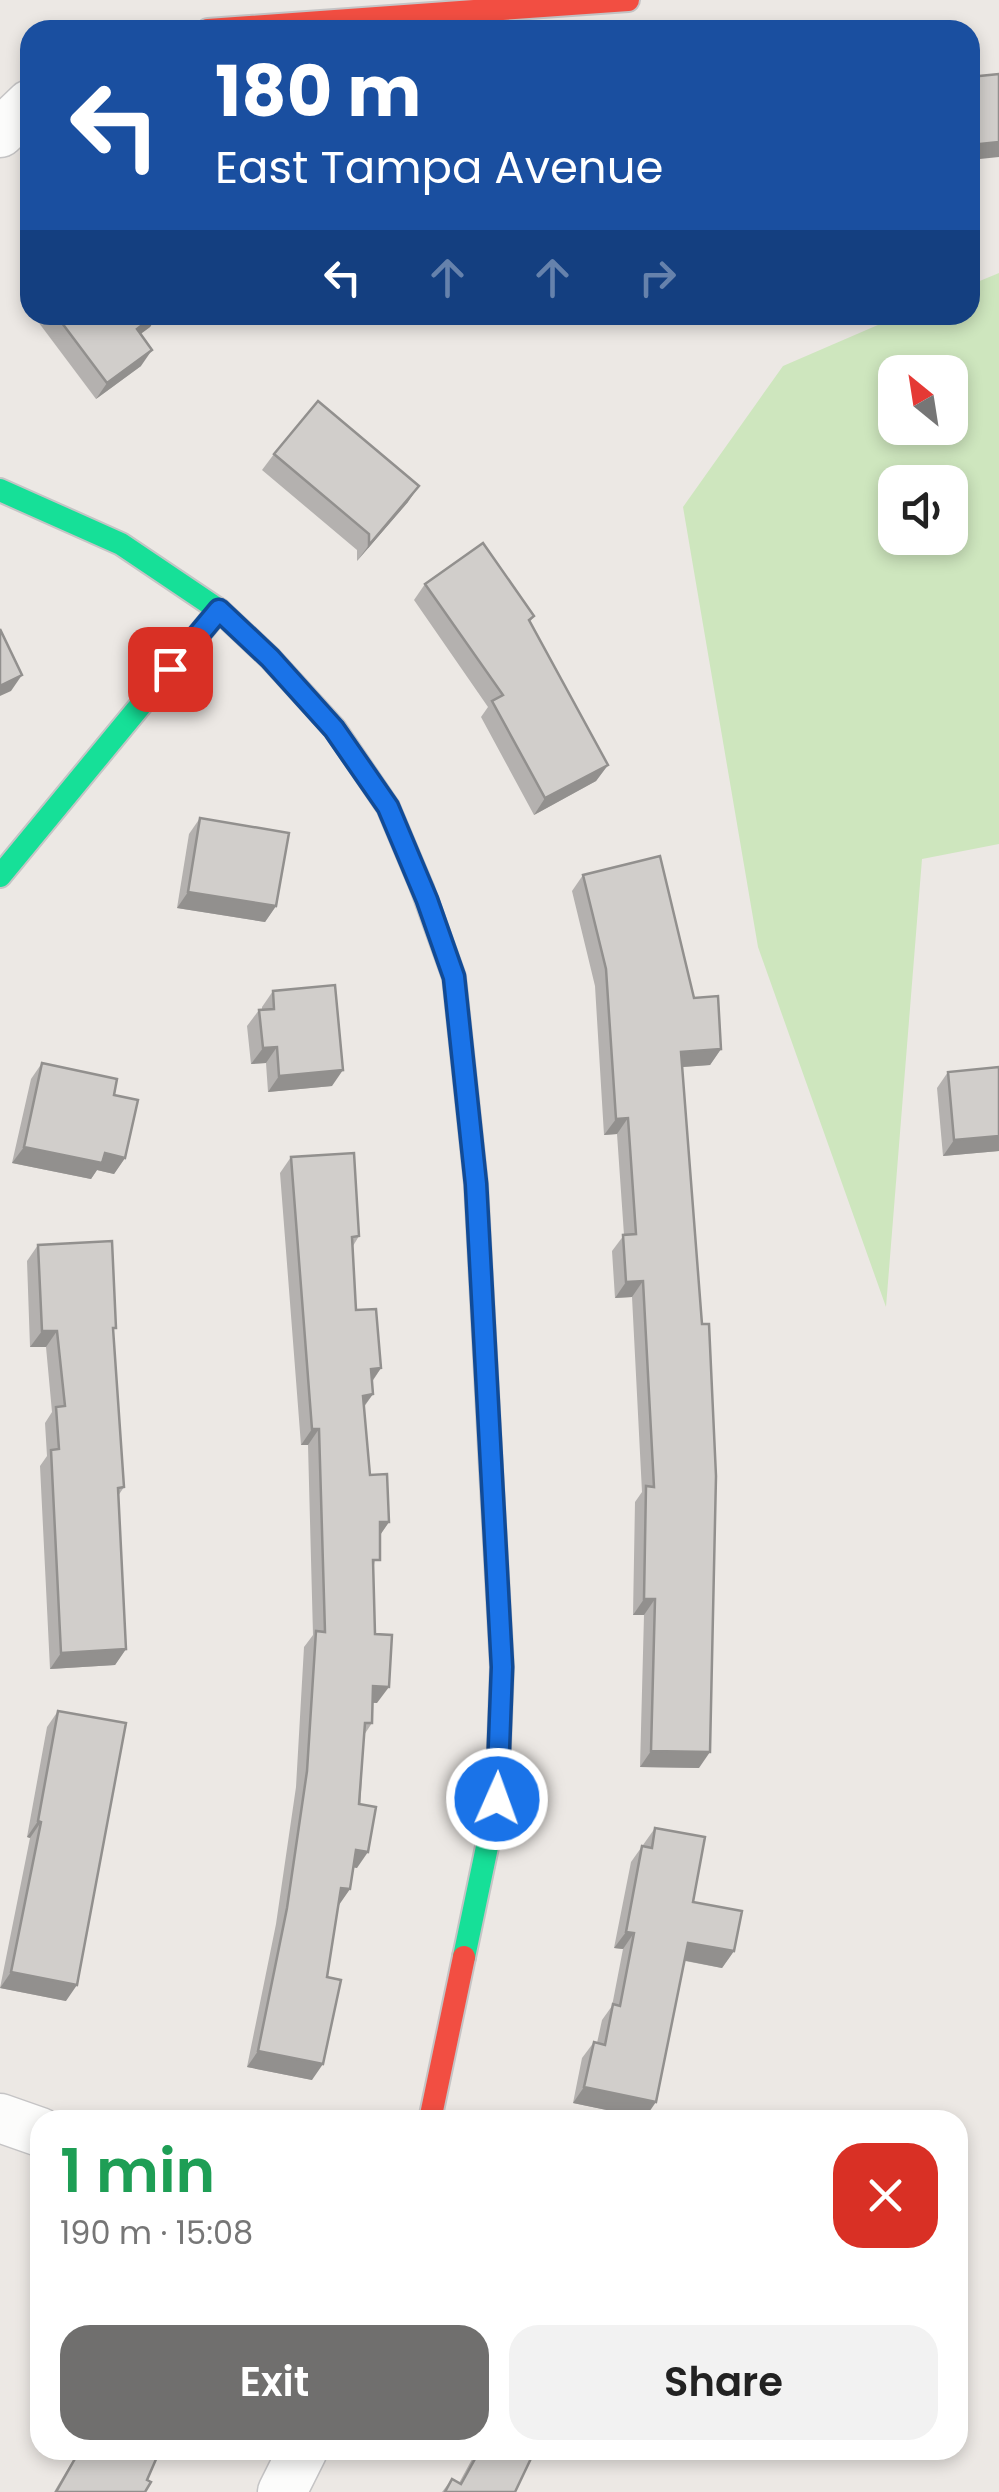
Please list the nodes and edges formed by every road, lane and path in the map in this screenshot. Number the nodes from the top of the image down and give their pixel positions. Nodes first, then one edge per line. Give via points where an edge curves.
1 (628, 0) edge
2 (348, 20) edge
3 (20, 114) edge
4 (0, 133) edge
5 (0, 490) edge
6 (219, 610) junction
7 (0, 876) edge
8 (432, 2110) edge
9 (0, 2118) edge
10 (30, 2128) edge
11 (298, 2460) edge
12 (282, 2492) edge

1 - 2 street
3 - 4 street
5 - 6 street via 121,544
6 - 7 street
6 - 8 street via 334,729 388,807 454,977 476,1184 502,1667 497,1799
9 - 10 street
11 - 12 street

